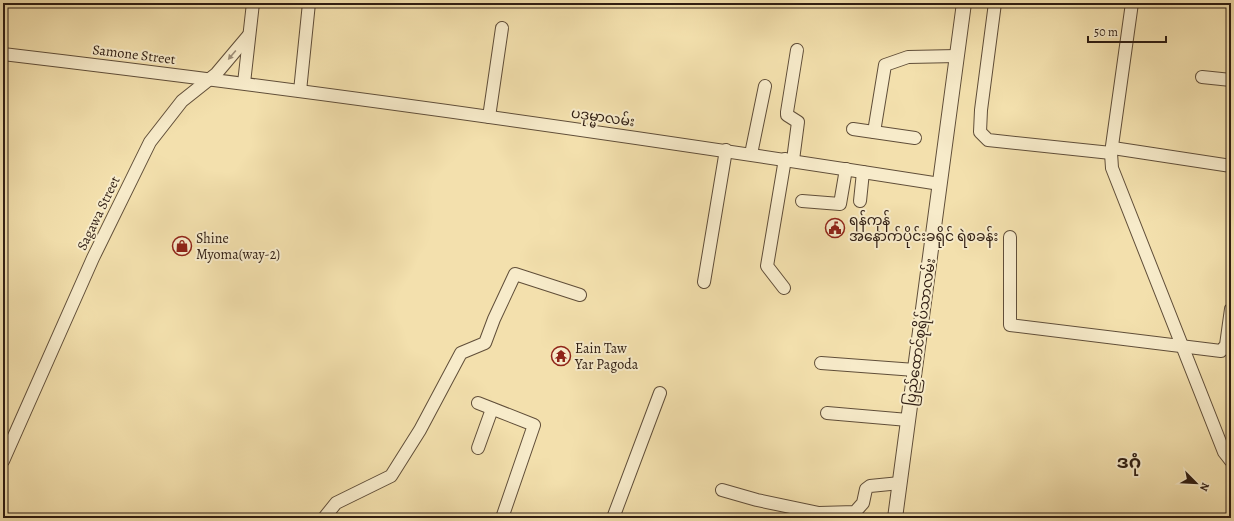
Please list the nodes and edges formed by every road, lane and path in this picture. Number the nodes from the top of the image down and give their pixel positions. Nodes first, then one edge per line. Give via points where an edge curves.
1 (253, 3) edge
2 (310, 3) edge
3 (964, 3) edge
4 (995, 3) edge
5 (1132, 3) edge
6 (502, 28) dead end
7 (248, 36) junction
8 (797, 50) dead end
9 (3, 54) edge
10 (957, 56) junction
11 (1202, 77) dead end
12 (211, 78) junction
13 (1231, 80) edge
14 (244, 83) junction
15 (261, 85) joint
16 (765, 86) dead end
17 (300, 91) junction
18 (489, 117) junction
19 (853, 129) dead end
20 (874, 132) junction
21 (915, 138) dead end
22 (726, 150) junction
23 (1112, 151) junction
24 (751, 154) junction
25 (789, 160) junction
26 (1231, 166) edge
27 (846, 169) junction
28 (863, 172) junction
29 (940, 184) junction
30 (802, 201) dead end
31 (860, 202) dead end
32 (1010, 237) dead end
33 (704, 282) dead end
34 (784, 288) dead end
35 (580, 295) dead end
36 (1231, 309) edge
37 (1183, 347) junction
38 (821, 363) dead end
39 (915, 370) junction
40 (660, 393) dead end
41 (478, 403) dead end
42 (492, 409) junction
43 (826, 413) dead end
44 (908, 420) junction
45 (478, 448) dead end
46 (3, 461) edge
47 (1231, 461) edge
48 (900, 483) junction
49 (722, 490) dead end
50 (324, 518) edge
51 (502, 518) edge
52 (613, 518) edge
53 (895, 518) edge

1 - 7 street
2 - 17 street
3 - 10 street, ပြည်ထောင်စုရိပ်သာလမ်း
4 - 23 street via 980,132 988,140
5 - 23 street
6 - 18 street
7 -> 12 street, Sagawa Street
7 - 14 street
8 - 25 street via 787,115 798,122
9 - 12 street, Samone Street
10 - 20 street via 908,57 885,65
10 - 29 street, ပြည်ထောင်စုရိပ်သာလမ်း
11 - 13 street
12 - 14 street, Samone Street
12 - 46 street, Sagawa Street via 182,101 150,142 93,258
14 - 15 street, Samone Street
15 - 17 street, ပဒုမ္မာလမ်း
16 - 24 street
17 - 18 street, ပဒုမ္မာလမ်း
18 - 22 street, ပဒုမ္မာလမ်း
19 - 20 street
20 - 21 street
22 - 24 street, ပဒုမ္မာလမ်း
22 - 33 street
23 - 26 street
23 - 37 street via 1112,168
24 - 25 street, ပဒုမ္မာလမ်း
25 - 27 street, ပဒုမ္မာလမ်း
25 - 34 street via 767,266
27 - 28 street, ပဒုမ္မာလမ်း
27 - 30 street via 840,204
28 - 29 street, ပဒုမ္မာလမ်း
28 - 31 street
29 - 39 street, ပြည်ထောင်စုရိပ်သာလမ်း
32 - 37 street via 1010,325
35 - 50 street via 515,274 485,344 461,353 420,430 391,476 336,503
36 - 37 street via 1226,344 1221,351
37 - 47 street via 1224,452
38 - 39 street
39 - 44 street, ပြည်ထောင်စုရိပ်သာလမ်း
40 - 52 street
41 - 42 street
42 - 45 street
42 - 51 street via 534,425
43 - 44 street
44 - 48 street, ပြည်ထောင်စုရိပ်သာလမ်း
48 - 49 street via 870,486 866,490 863,503 855,512 819,513
48 - 53 street, ပြည်ထောင်စုရိပ်သာလမ်း

